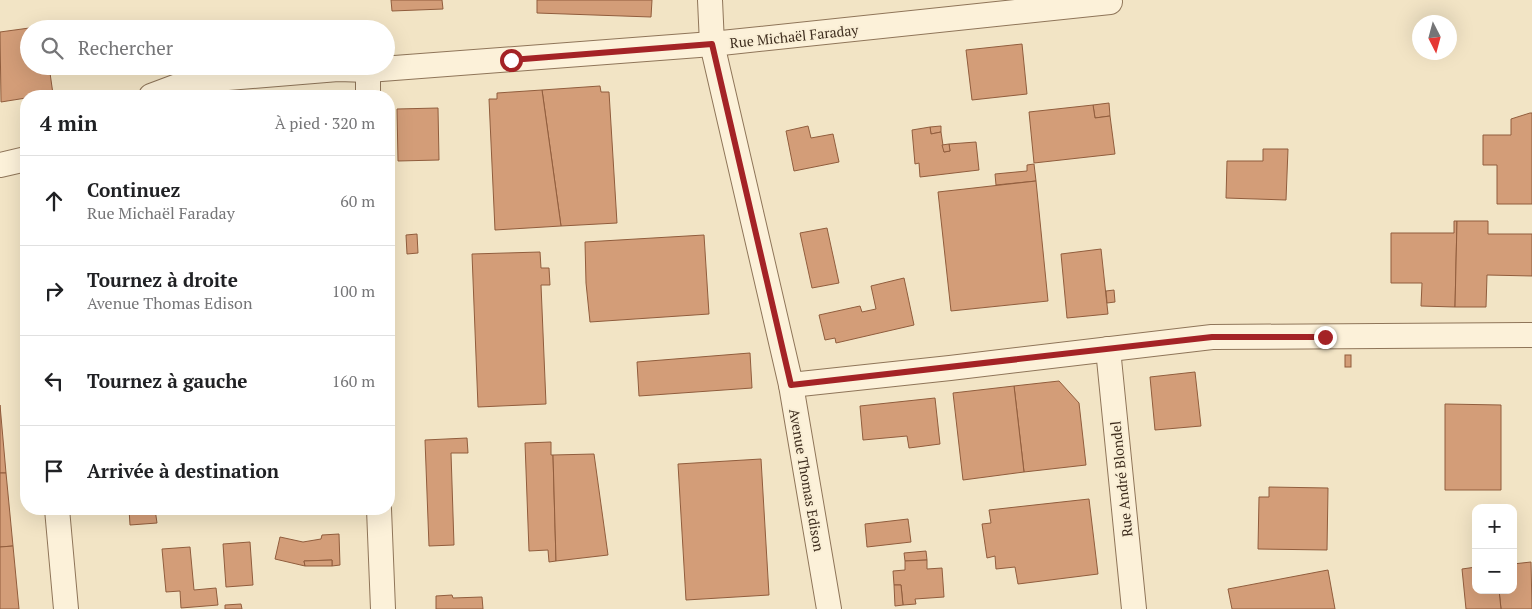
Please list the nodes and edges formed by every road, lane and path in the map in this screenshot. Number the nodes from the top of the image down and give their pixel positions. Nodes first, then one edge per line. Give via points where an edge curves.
1 (710, 0) edge
2 (1110, 2) dead end
3 (712, 44) junction
4 (395, 68) edge
5 (264, 75) edge
6 (368, 75) edge
7 (167, 90) edge
8 (368, 90) edge
9 (20, 160) edge
10 (0, 165) edge
11 (1532, 334) edge
12 (1108, 349) junction
13 (791, 385) junction
14 (58, 515) edge
15 (379, 515) edge
16 (66, 609) edge
17 (383, 609) edge
18 (829, 609) edge
19 (1134, 609) edge

1 - 3 street, Avenue Thomas Edison
2 - 3 street, Rue Michaël Faraday
3 - 4 street, Rue Michaël Faraday
3 - 13 street, Avenue Thomas Edison
5 - 7 street, Rue Michaël Faraday via 191,81
6 - 8 street
9 - 10 street
11 - 12 street via 1212,337
12 - 13 street
12 - 19 street, Rue André Blondel
13 - 18 street, Avenue Thomas Edison
14 - 16 street
15 - 17 street

